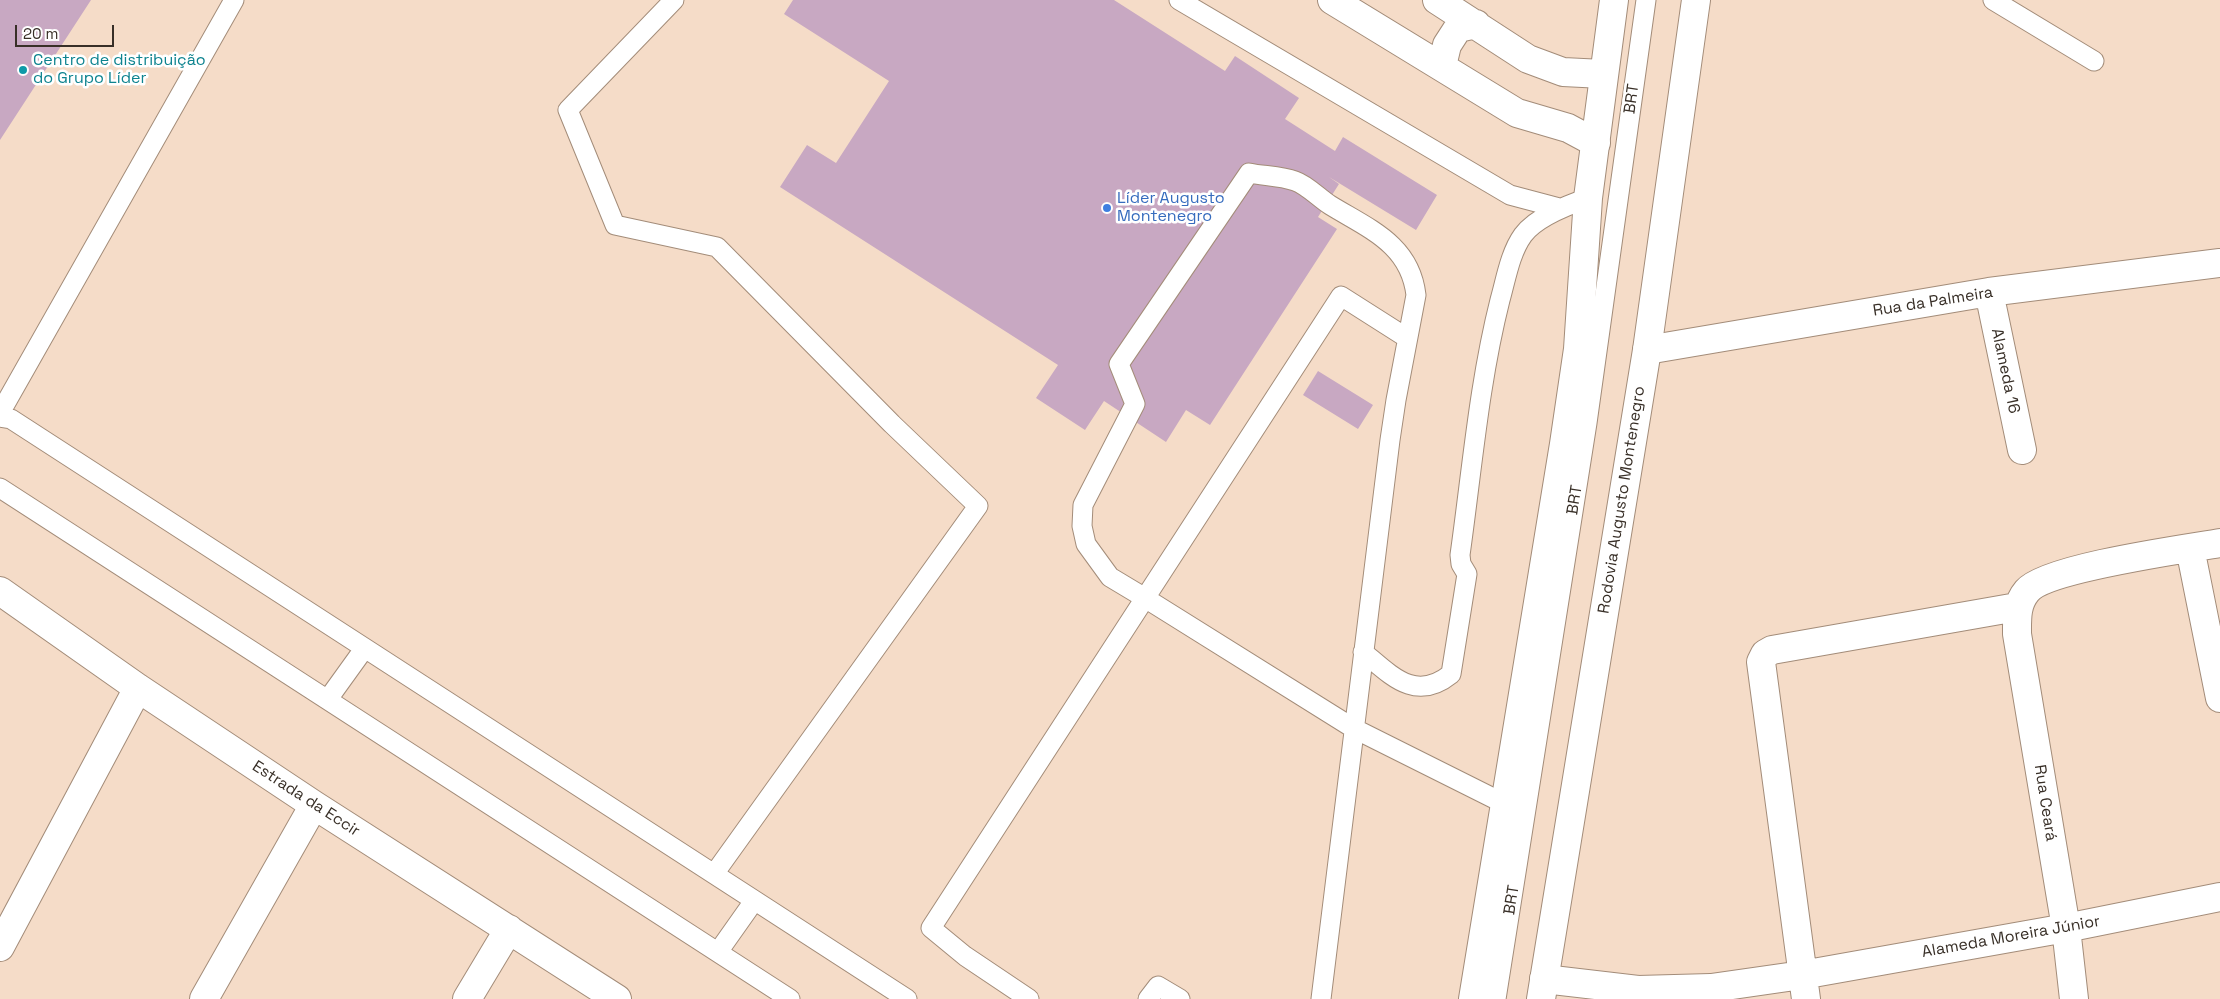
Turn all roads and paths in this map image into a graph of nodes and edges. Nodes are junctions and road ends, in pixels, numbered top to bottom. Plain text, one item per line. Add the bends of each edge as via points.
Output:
1 (234, 0) edge
2 (674, 0) edge
3 (1179, 0) edge
4 (1332, 0) edge
5 (1614, 0) edge
6 (1646, 0) edge
7 (1696, 0) edge
8 (1993, 0) edge
9 (1440, 2) edge
10 (1476, 24) junction
11 (2094, 61) dead end
12 (1442, 66) junction
13 (1603, 74) junction
14 (1596, 143) junction
15 (1588, 198) junction
16 (1560, 208) junction
17 (2220, 263) edge
18 (1988, 292) junction
19 (1407, 338) junction
20 (1647, 350) junction
21 (0, 415) edge
22 (2022, 450) dead end
23 (0, 488) edge
24 (2220, 544) edge
25 (2190, 548) junction
26 (0, 591) edge
27 (1145, 598) junction
28 (2017, 608) junction
29 (364, 649) junction
30 (1363, 652) junction
31 (138, 688) junction
32 (2220, 698) edge
33 (328, 699) junction
34 (1353, 728) junction
35 (1505, 804) junction
36 (314, 805) junction
37 (714, 874) junction
38 (2220, 897) edge
39 (754, 901) junction
40 (2066, 928) junction
41 (509, 929) junction
42 (0, 947) edge
43 (718, 952) junction
44 (1804, 987) edge
45 (1542, 989) edge
46 (204, 999) edge
47 (467, 999) edge
48 (617, 999) edge
49 (790, 999) edge
50 (907, 999) edge
51 (1030, 999) edge
52 (1148, 999) edge
53 (1180, 999) edge
54 (1321, 999) edge
55 (1473, 999) edge
56 (1496, 999) edge
57 (2074, 999) edge

1 - 21 lane
2 - 37 lane via 568,110 615,225 717,246 892,424 978,506
3 - 16 lane via 1510,196
4 - 12 street
5 - 13 street
6 - 56 lane, BRT via 1587,423
7 - 20 street, Rodovia Augusto Montenegro
8 - 11 lane
9 - 10 street
10 - 12 street via 1458,28 1447,46
10 - 13 street via 1528,59 1563,72
12 - 14 street via 1517,113 1568,128
13 - 14 street
14 - 15 street
15 - 16 lane
15 - 35 street via 1578,349
16 - 30 lane via 1523,234 1509,265 1491,337 1460,555 1467,574 1451,674 1422,687 1406,684 1392,677
17 - 18 street, Rua da Palmeira
18 - 20 street, Rua da Palmeira
18 - 22 street, Alameda 16
19 - 27 lane via 1341,296
19 - 27 lane via 1416,295 1415,281 1400,253 1386,239 1296,181 1249,174 1119,364 1135,404 1083,505 1082,526 1086,544 1110,577
19 - 30 lane
20 - 45 street, Rodovia Augusto Montenegro
21 - 29 lane via 11,418
23 - 33 lane
24 - 25 street
25 - 28 street via 2073,570 2044,580 2027,590
25 - 32 street
26 - 31 street, Estrada da Eccir
27 - 34 lane
27 - 51 lane via 931,928 965,956
28 - 40 street, Rua Ceará via 2017,634
28 - 44 street via 1772,650 1765,654 1761,662 1762,676
29 - 33 lane
29 - 37 lane
30 - 34 lane
31 - 36 street, Estrada da Eccir
31 - 42 street
33 - 43 lane
34 - 35 lane
34 - 54 lane
35 - 55 street
36 - 41 street, Estrada da Eccir
36 - 46 street
37 - 39 lane
38 - 40 street, Alameda Moreira Júnior
39 - 43 lane
39 - 50 lane
40 - 44 street, Alameda Moreira Júnior
40 - 57 street, Rua Ceará
41 - 47 street
41 - 48 street, Estrada da Eccir
43 - 49 lane
44 - 45 street, Alameda Moreira Júnior
52 - 53 lane via 1158,986

